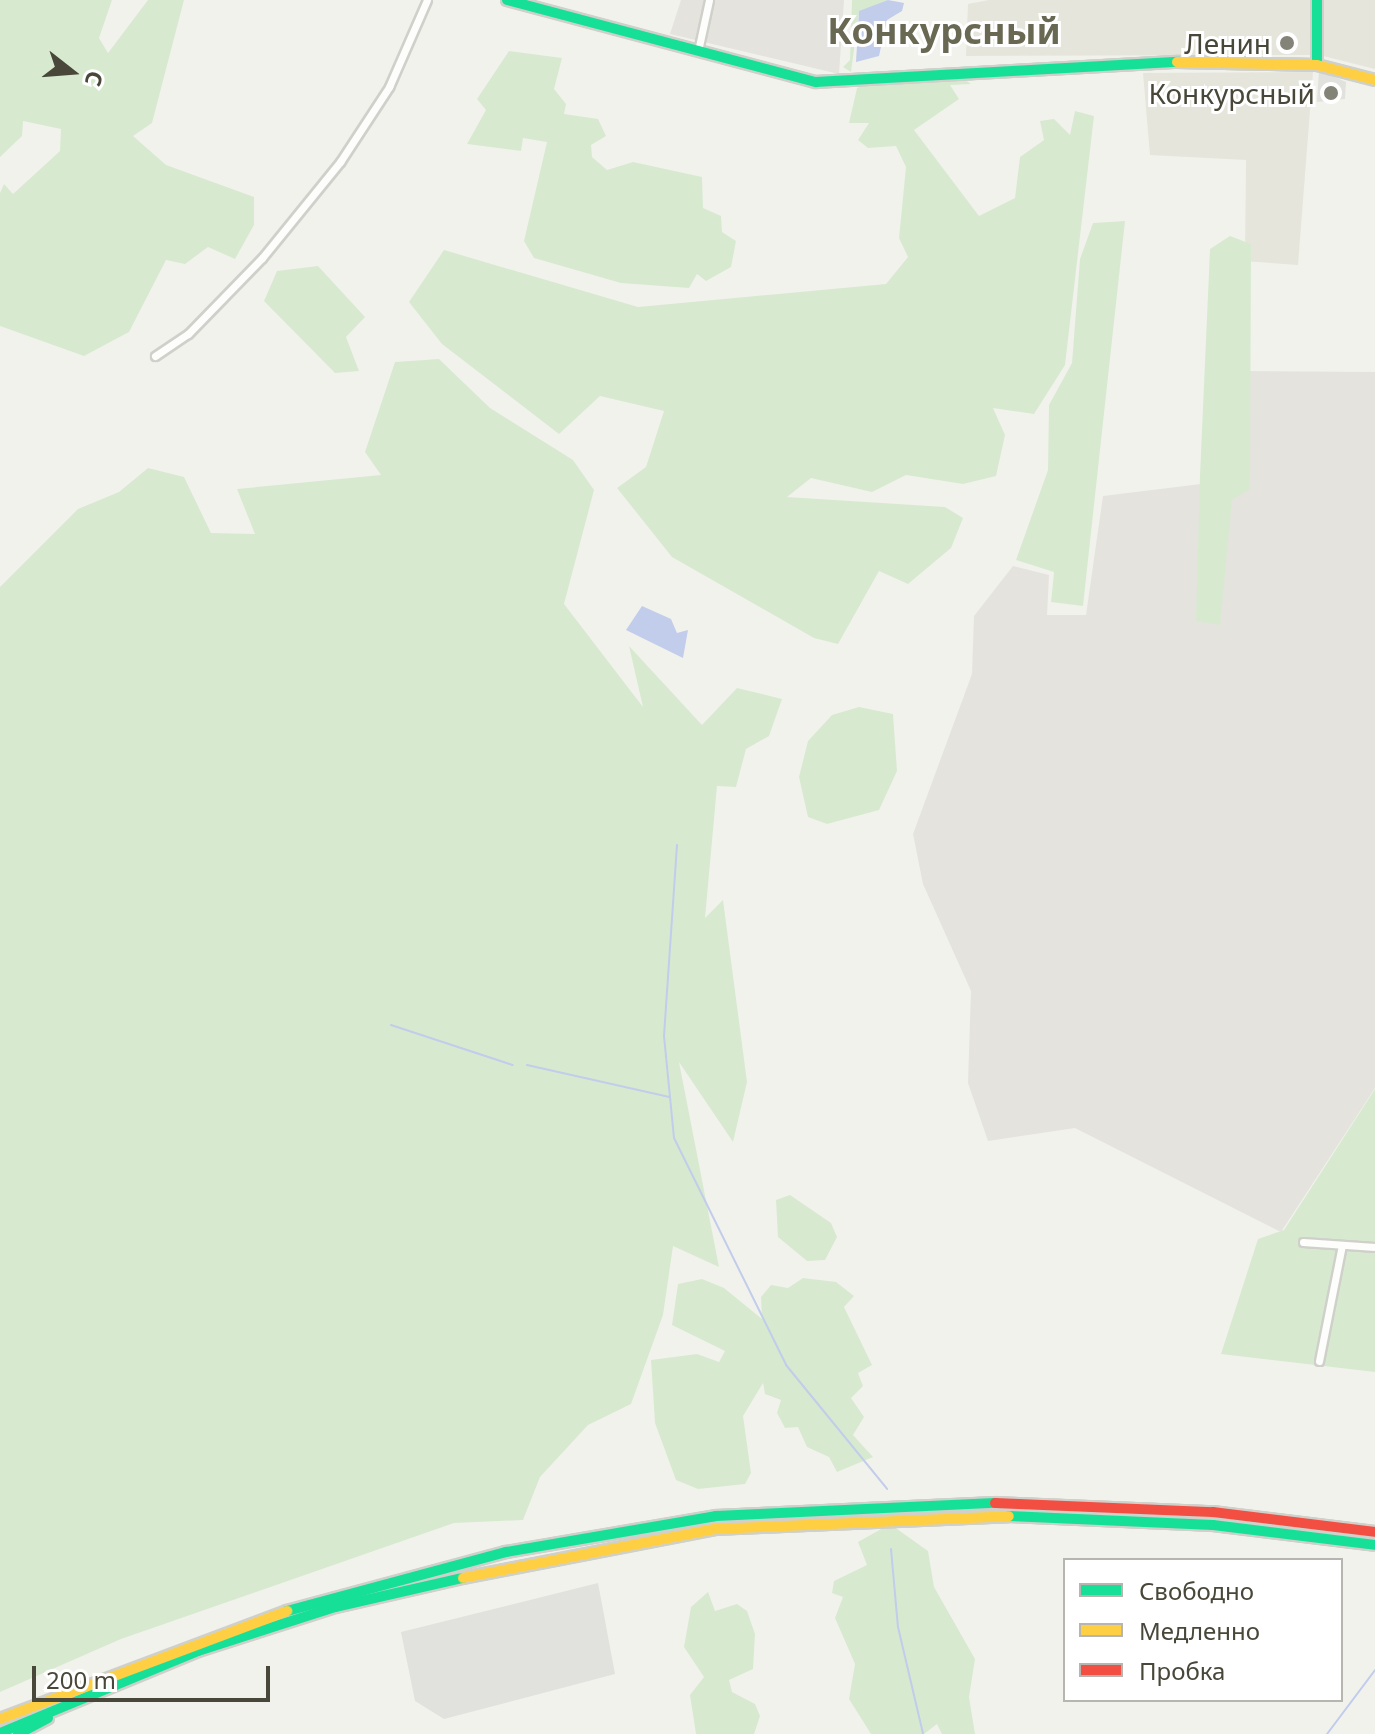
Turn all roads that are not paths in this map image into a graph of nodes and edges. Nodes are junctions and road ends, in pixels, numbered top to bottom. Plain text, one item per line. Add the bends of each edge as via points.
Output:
1 (427, 0) edge
2 (507, 0) edge
3 (709, 0) edge
4 (1317, 0) edge
5 (698, 51) junction
6 (1317, 65) junction
7 (1375, 80) edge
8 (155, 356) dead end
9 (1303, 1242) dead end
10 (1342, 1245) junction
11 (1375, 1247) edge
12 (1319, 1361) dead end
13 (1375, 1532) edge
14 (1375, 1545) edge
15 (82, 1695) junction
16 (0, 1719) edge
17 (0, 1733) edge
18 (18, 1734) edge

1 - 8 street via 389,87 340,162 262,258 188,334
2 - 5 main road
3 - 5 street
4 - 6 main road
5 - 6 main road via 833,83 919,71 1248,60
6 - 7 main road
9 - 10 street
10 - 11 street
10 - 12 street
13 - 16 main road via 1213,1512 1023,1502 716,1516 506,1552 309,1603
14 - 15 main road via 1200,1524 1024,1515 715,1529 609,1544 335,1607
15 - 17 main road
15 - 18 main road

